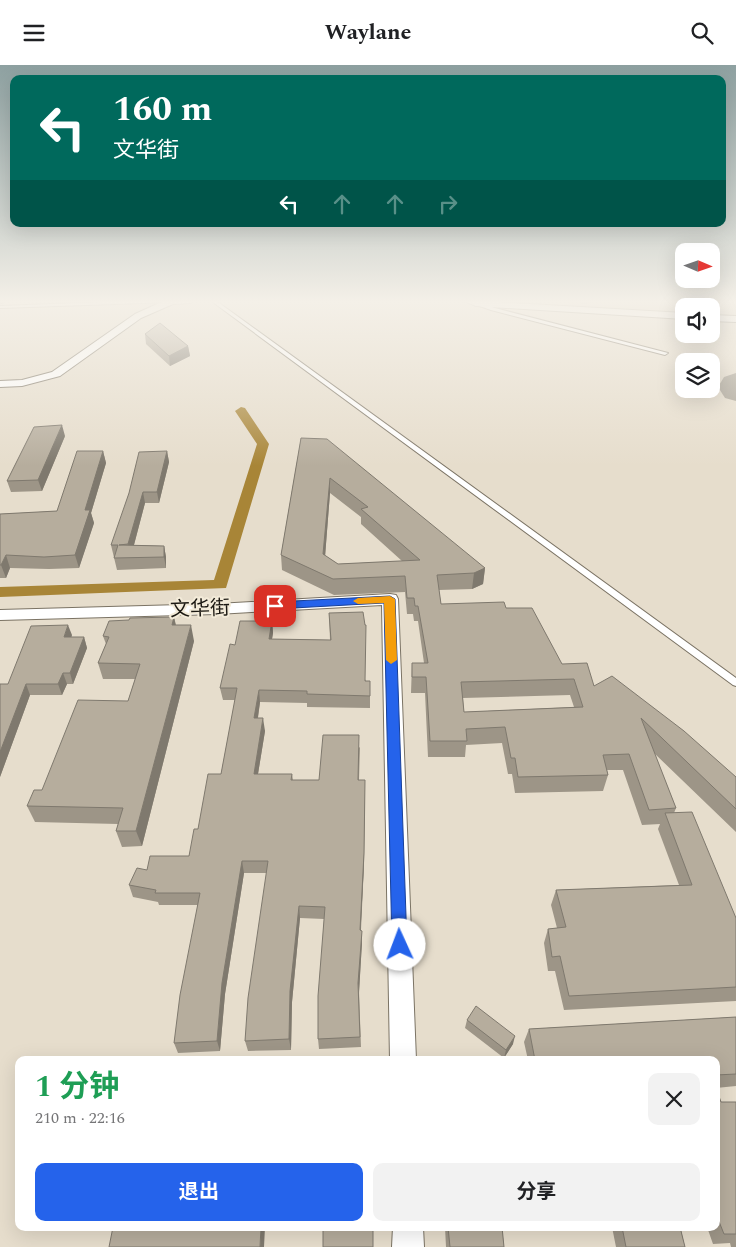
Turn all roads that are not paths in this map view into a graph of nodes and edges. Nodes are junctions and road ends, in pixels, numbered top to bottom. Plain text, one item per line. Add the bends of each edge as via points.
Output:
1 (83, 355) edge
2 (287, 355) edge
3 (0, 384) edge
4 (0, 615) edge
5 (736, 683) edge
6 (403, 1056) edge
7 (408, 1231) edge
8 (408, 1247) edge

1 - 3 street via 56,374 22,383
2 - 5 lane
4 - 6 street, 文华街 via 217,609 390,599
7 - 8 street

